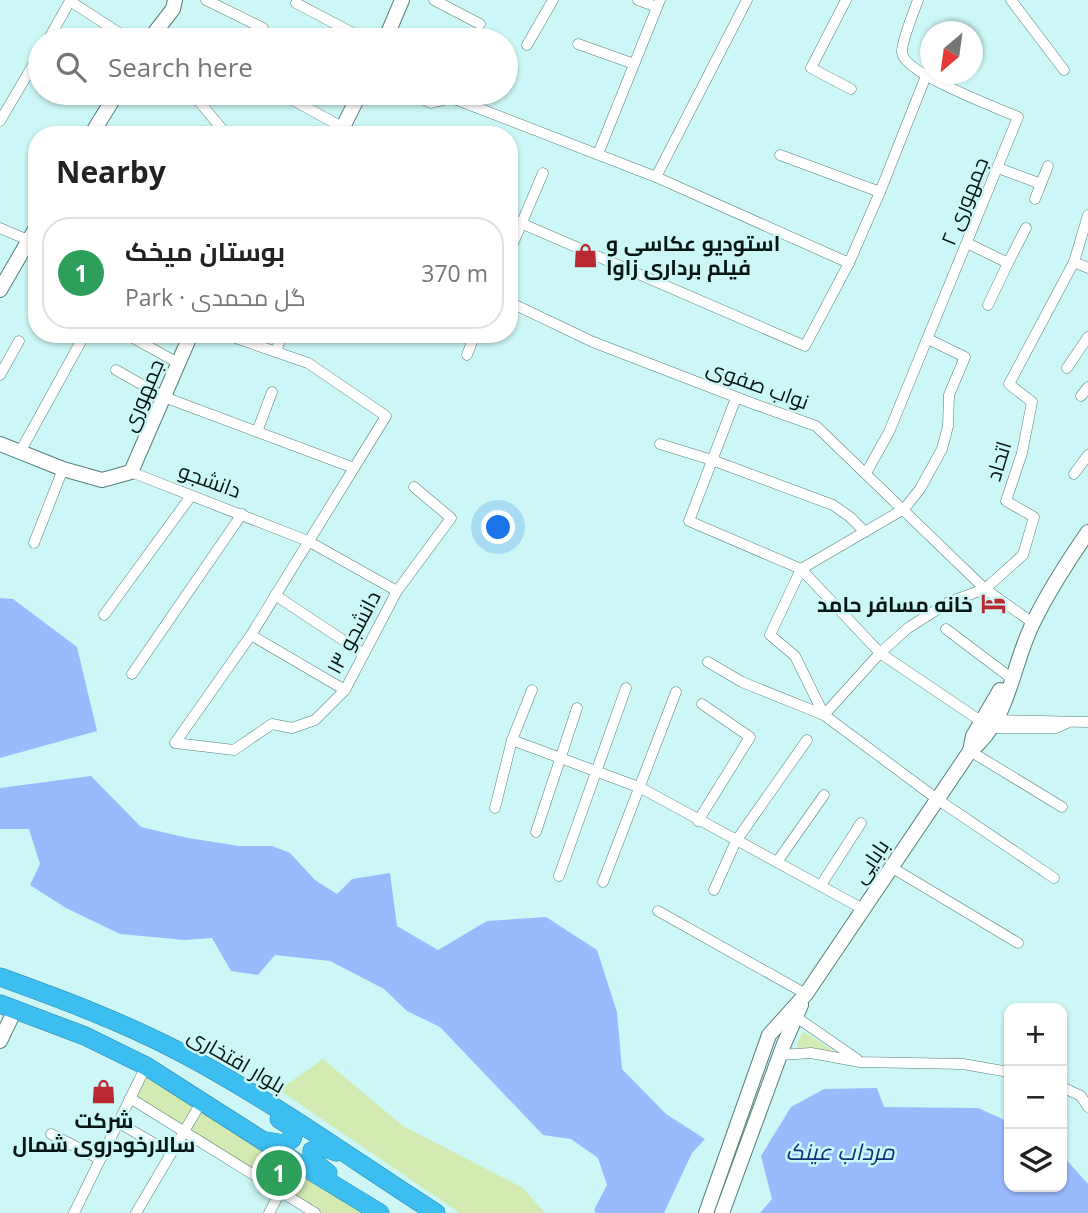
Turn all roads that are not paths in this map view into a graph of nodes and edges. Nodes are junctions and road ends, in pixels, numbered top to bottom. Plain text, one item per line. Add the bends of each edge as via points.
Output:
1 (175, 0) edge
2 (206, 0) edge
3 (402, 0) edge
4 (434, 0) edge
5 (553, 0) edge
6 (638, 0) edge
7 (747, 0) edge
8 (846, 0) edge
9 (918, 0) edge
10 (1011, 0) edge
11 (296, 3) dead end
12 (659, 4) edge
13 (480, 24) dead end
14 (55, 28) edge
15 (112, 28) edge
16 (158, 28) edge
17 (262, 28) dead end
18 (343, 28) edge
19 (390, 28) edge
20 (578, 44) dead end
21 (527, 45) dead end
22 (634, 64) junction
23 (920, 70) edge
24 (1064, 70) dead end
25 (28, 73) edge
26 (929, 84) edge
27 (950, 84) edge
28 (851, 89) dead end
29 (110, 105) edge
30 (202, 105) edge
31 (299, 105) edge
32 (354, 105) edge
33 (470, 105) edge
34 (0, 121) edge
35 (97, 126) edge
36 (220, 126) edge
37 (332, 126) edge
38 (343, 126) edge
39 (598, 154) junction
40 (780, 155) dead end
41 (1048, 166) dead end
42 (998, 168) junction
43 (543, 173) dead end
44 (656, 177) junction
45 (1041, 184) junction
46 (880, 192) junction
47 (1035, 199) dead end
48 (1088, 215) edge
49 (518, 221) edge
50 (522, 223) junction
51 (0, 228) edge
52 (1026, 228) dead end
53 (518, 232) edge
54 (28, 240) joint
55 (967, 243) junction
56 (1074, 262) junction
57 (849, 263) junction
58 (1008, 263) junction
59 (1088, 268) edge
60 (0, 290) edge
61 (988, 305) dead end
62 (518, 306) edge
63 (1088, 337) edge
64 (928, 339) junction
65 (19, 341) dead end
66 (80, 343) edge
67 (142, 343) edge
68 (187, 343) edge
69 (250, 343) edge
70 (279, 343) edge
71 (472, 343) edge
72 (276, 352) junction
73 (467, 355) dead end
74 (178, 363) junction
75 (1067, 368) dead end
76 (116, 370) dead end
77 (0, 375) edge
78 (272, 392) dead end
79 (164, 397) junction
80 (736, 398) junction
81 (257, 432) junction
82 (0, 444) edge
83 (660, 444) dead end
84 (20, 452) junction
85 (1088, 455) edge
86 (712, 460) junction
87 (354, 468) junction
88 (63, 469) junction
89 (131, 472) junction
90 (866, 473) junction
91 (1074, 474) dead end
92 (414, 487) dead end
93 (191, 496) junction
94 (904, 509) junction
95 (243, 514) junction
96 (864, 532) junction
97 (1088, 532) edge
98 (308, 541) junction
99 (34, 543) dead end
100 (801, 569) junction
101 (985, 589) junction
102 (397, 591) junction
103 (275, 595) junction
104 (104, 615) dead end
105 (1032, 623) junction
106 (946, 629) dead end
107 (251, 635) junction
108 (880, 653) junction
109 (364, 654) junction
110 (708, 662) dead end
111 (132, 674) dead end
112 (1011, 678) junction
113 (626, 688) dead end
114 (345, 690) junction
115 (533, 690) dead end
116 (676, 692) dead end
117 (702, 704) dead end
118 (577, 708) dead end
119 (824, 715) junction
120 (1088, 722) edge
121 (990, 723) junction
122 (512, 740) junction
123 (807, 740) dead end
124 (970, 751) junction
125 (559, 758) junction
126 (597, 771) junction
127 (641, 788) junction
128 (824, 795) dead end
129 (937, 799) junction
130 (1062, 807) dead end
131 (495, 808) dead end
132 (698, 821) junction
133 (861, 823) dead end
134 (536, 832) dead end
135 (736, 841) junction
136 (777, 862) junction
137 (891, 867) junction
138 (559, 876) dead end
139 (1054, 878) dead end
140 (603, 882) dead end
141 (821, 885) junction
142 (714, 890) dead end
143 (863, 909) junction
144 (658, 911) dead end
145 (1018, 943) dead end
146 (0, 977) edge
147 (806, 994) junction
148 (8, 1007) edge
149 (796, 1017) junction
150 (0, 1041) edge
151 (780, 1055) junction
152 (860, 1062) junction
153 (146, 1066) junction
154 (1004, 1071) edge
155 (233, 1082) junction
156 (1067, 1089) edge
157 (130, 1098) junction
158 (202, 1101) junction
159 (1088, 1107) edge
160 (119, 1123) junction
161 (184, 1132) junction
162 (51, 1134) dead end
163 (266, 1142) junction
164 (171, 1153) junction
165 (100, 1159) junction
166 (352, 1160) junction
167 (296, 1162) junction
168 (281, 1191) junction
169 (355, 1198) junction
170 (74, 1213) edge
171 (136, 1213) edge
172 (269, 1213) edge
173 (316, 1213) edge
174 (380, 1213) edge
175 (436, 1213) edge
176 (706, 1213) edge
177 (722, 1213) edge

1 - 16 main road
2 - 17 street
3 - 19 main road
4 - 13 street
5 - 21 street
6 - 12 street
7 - 44 street
8 - 28 street via 811,68
9 - 23 street, جمهوری ۲ via 901,52 905,62
10 - 24 street
11 - 18 street
12 - 22 street
14 - 15 street via 71,1
20 - 22 street
22 - 39 street
25 - 34 street
26 - 46 street
27 - 42 street, جمهوری ۲ via 1018,117
29 - 35 main road
30 - 36 street
31 - 37 street
32 - 38 main road
33 - 39 street
39 - 44 street
40 - 46 street
41 - 45 street
42 - 45 street
42 - 55 street, جمهوری ۲
43 - 50 street
44 - 57 street
45 - 47 street
46 - 57 street
48 - 56 street, اتحاد
49 - 50 street
50 - 53 street
50 - 57 street via 805,346
51 - 54 street
52 - 58 street
54 - 60 main road
55 - 58 street
55 - 64 street, جمهوری ۲
56 - 59 street
56 - 101 street, اتحاد via 1009,384 1032,402 1006,502 1034,517 1023,555
58 - 61 street
62 - 80 street, نواب صفوی via 593,342
63 - 75 street
64 - 90 street, جمهوری ۲ via 889,432
64 - 94 street via 965,357 949,395 942,449
65 - 77 street
66 - 84 street
67 - 74 street
68 - 74 main road, جمهوری
69 - 72 street
70 - 72 street
71 - 73 street
72 - 87 street, دانشجو ۱۳ via 308,363 386,416
74 - 79 main road, جمهوری
76 - 79 street
78 - 81 street
79 - 81 street
79 - 89 main road, جمهوری
80 - 86 street
80 - 90 street, نواب صفوی via 816,426
81 - 87 street
82 - 84 main road
83 - 86 street
84 - 88 main road
85 - 91 street
86 - 96 street via 833,505
86 - 100 street via 690,521
87 - 98 street, دانشجو ۱۳
88 - 89 main road via 102,480
88 - 99 street
89 - 93 street, دانشجو
90 - 94 street, نواب صفوی
92 - 102 street, دانشجو ۱۳ via 451,519
93 - 95 street, دانشجو
93 - 104 street
94 - 96 street
94 - 101 street, نواب صفوی
95 - 98 street, دانشجو
95 - 111 street
96 - 100 street
97 - 105 main road, بابایی
98 - 102 street, دانشجو
98 - 103 street, دانشجو ۱۳
100 - 108 street
100 - 119 street via 770,635 794,656
101 - 105 street, نواب صفوی
101 - 108 street, اتحاد via 949,602
102 - 109 street, دانشجو ۱۳
103 - 107 street, دانشجو ۱۳
103 - 109 street
105 - 112 main road, بابایی
106 - 112 street
107 - 114 street
107 - 114 street, دانشجو ۱۳ via 176,743 234,750 272,724 292,729 315,720
108 - 119 street, اتحاد
108 - 121 street
109 - 114 street, دانشجو ۱۳
110 - 119 street via 742,682
112 - 121 main road, بابایی via 1009,691
113 - 126 street
115 - 122 street
116 - 127 street
117 - 132 street via 750,737
118 - 125 street
119 - 129 street
120 - 121 street via 1056,728
121 - 124 main road, بابایی via 981,743
122 - 125 street
122 - 131 street
123 - 135 street
124 - 129 main road, بابایی
124 - 130 street
125 - 126 street
125 - 134 street
126 - 127 street
126 - 138 street
127 - 132 street
127 - 140 street
128 - 136 street
129 - 137 main road, بابایی
129 - 139 street
132 - 135 street
133 - 141 street
135 - 136 street
135 - 142 street
136 - 141 street
137 - 143 main road, بابایی
137 - 145 street
141 - 143 street
143 - 147 main road, بابایی
144 - 147 street
146 - 155 highway, بلوار افتخاری via 95,1011
147 - 149 main road, بابایی
147 - 176 main road, بابایی via 769,1035
148 - 150 main road
148 - 153 highway via 85,1036
149 - 151 main road, بابایی
149 - 152 street
151 - 152 street via 811,1054
151 - 177 main road, بابایی
152 - 154 street via 963,1064
153 - 157 street
153 - 158 highway
155 - 163 highway via 248,1100 294,1133 284,1144
155 - 166 highway, بلوار افتخاری
156 - 159 street via 1081,1096
157 - 160 street
157 - 161 street
158 - 161 street
158 - 163 highway
160 - 164 street
160 - 165 street
161 - 164 street
161 - 168 street
162 - 165 street
163 - 167 highway
164 - 171 street
165 - 170 street
166 - 169 highway via 323,1147 311,1156
166 - 175 highway, بلوار افتخاری
167 - 168 street
167 - 169 highway
168 - 172 street
168 - 173 street
169 - 174 highway

